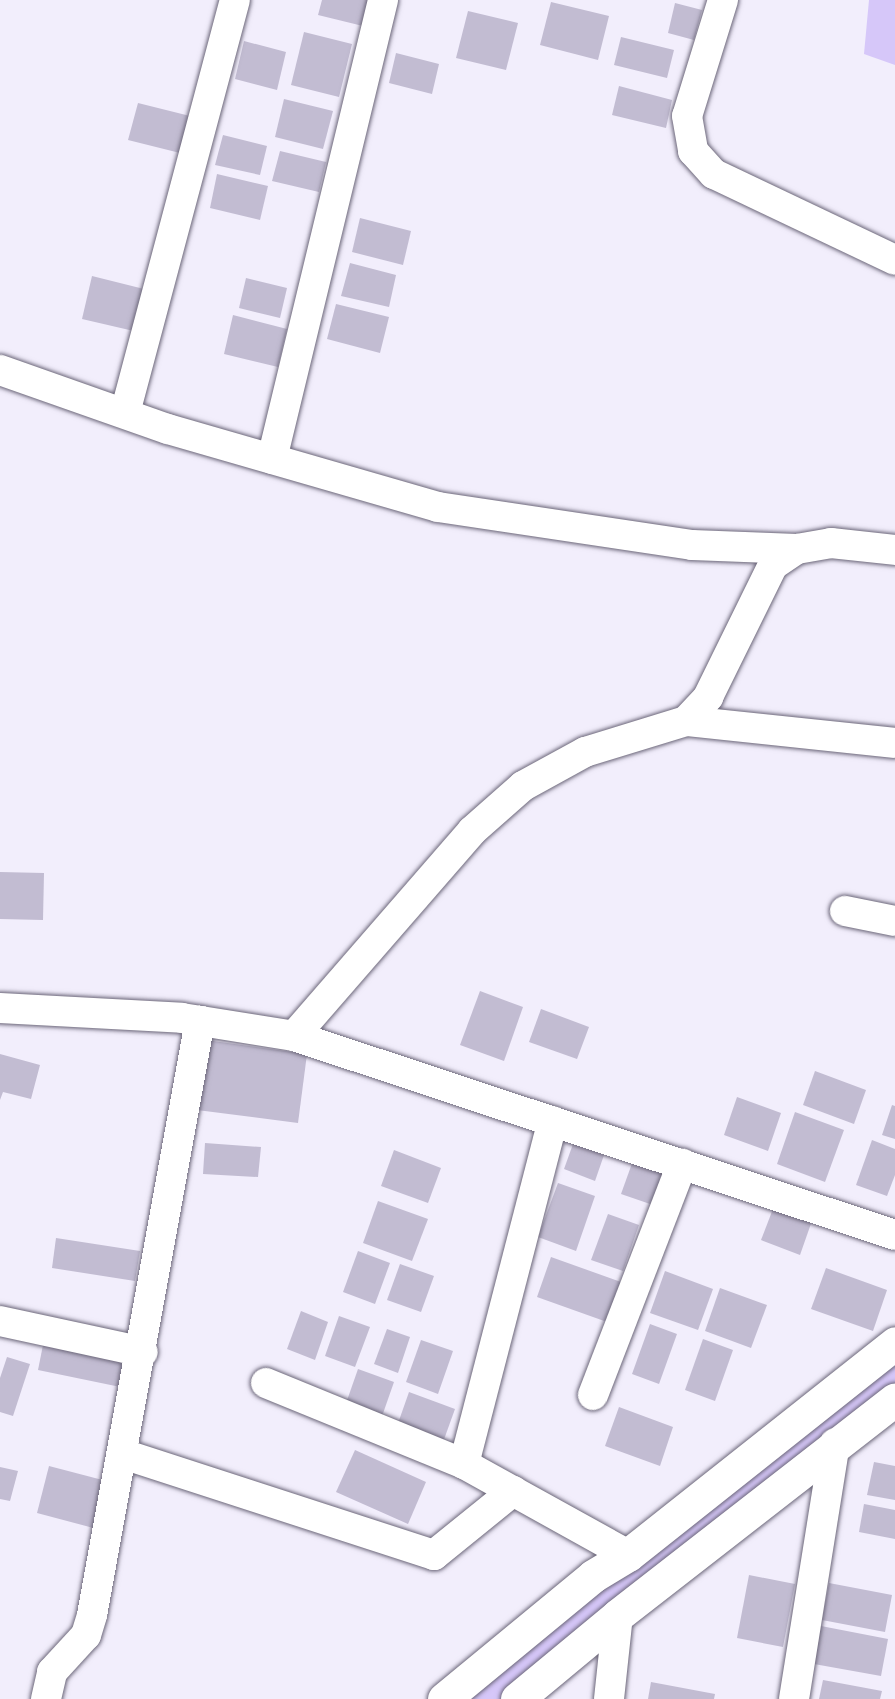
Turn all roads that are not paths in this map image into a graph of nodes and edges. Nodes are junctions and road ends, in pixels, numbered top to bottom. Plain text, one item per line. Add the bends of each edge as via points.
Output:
1 (235, 0) edge
2 (383, 0) edge
3 (723, 0) edge
4 (895, 260) edge
5 (0, 370) edge
6 (125, 413) junction
7 (272, 459) junction
8 (797, 549) junction
9 (895, 550) edge
10 (686, 721) junction
11 (895, 743) edge
12 (844, 911) dead end
13 (895, 921) edge
14 (0, 1008) edge
15 (200, 1021) junction
16 (294, 1036) junction
17 (553, 1121) junction
18 (682, 1164) junction
19 (895, 1235) edge
20 (0, 1321) edge
21 (895, 1343) edge
22 (142, 1352) junction
23 (266, 1383) dead end
24 (593, 1395) dead end
25 (895, 1399) edge
26 (835, 1443) junction
27 (123, 1454) junction
28 (464, 1464) junction
29 (513, 1491) junction
30 (628, 1555) junction
31 (618, 1615) junction
32 (46, 1699) edge
33 (444, 1699) edge
34 (517, 1699) edge
35 (609, 1699) edge
36 (794, 1699) edge

1 - 6 street
2 - 7 street
3 - 4 street via 687,116 693,151 714,174
5 - 6 street
6 - 7 street
7 - 8 street via 438,507 540,526 692,544
8 - 9 street via 831,543
8 - 10 street via 773,565 708,697
10 - 11 street
10 - 16 street via 585,752 523,786 472,831
12 - 13 street
14 - 15 street
15 - 16 street
15 - 22 street
16 - 17 street
17 - 18 street
17 - 28 street
18 - 19 street
18 - 24 street
20 - 22 street
21 - 30 main road
22 - 27 street
23 - 28 street
25 - 26 main road
26 - 31 main road
26 - 36 street
27 - 29 street via 434,1555
27 - 32 street via 86,1635 52,1672
28 - 29 street
29 - 30 street
30 - 33 main road via 593,1576
31 - 34 main road
31 - 35 street

